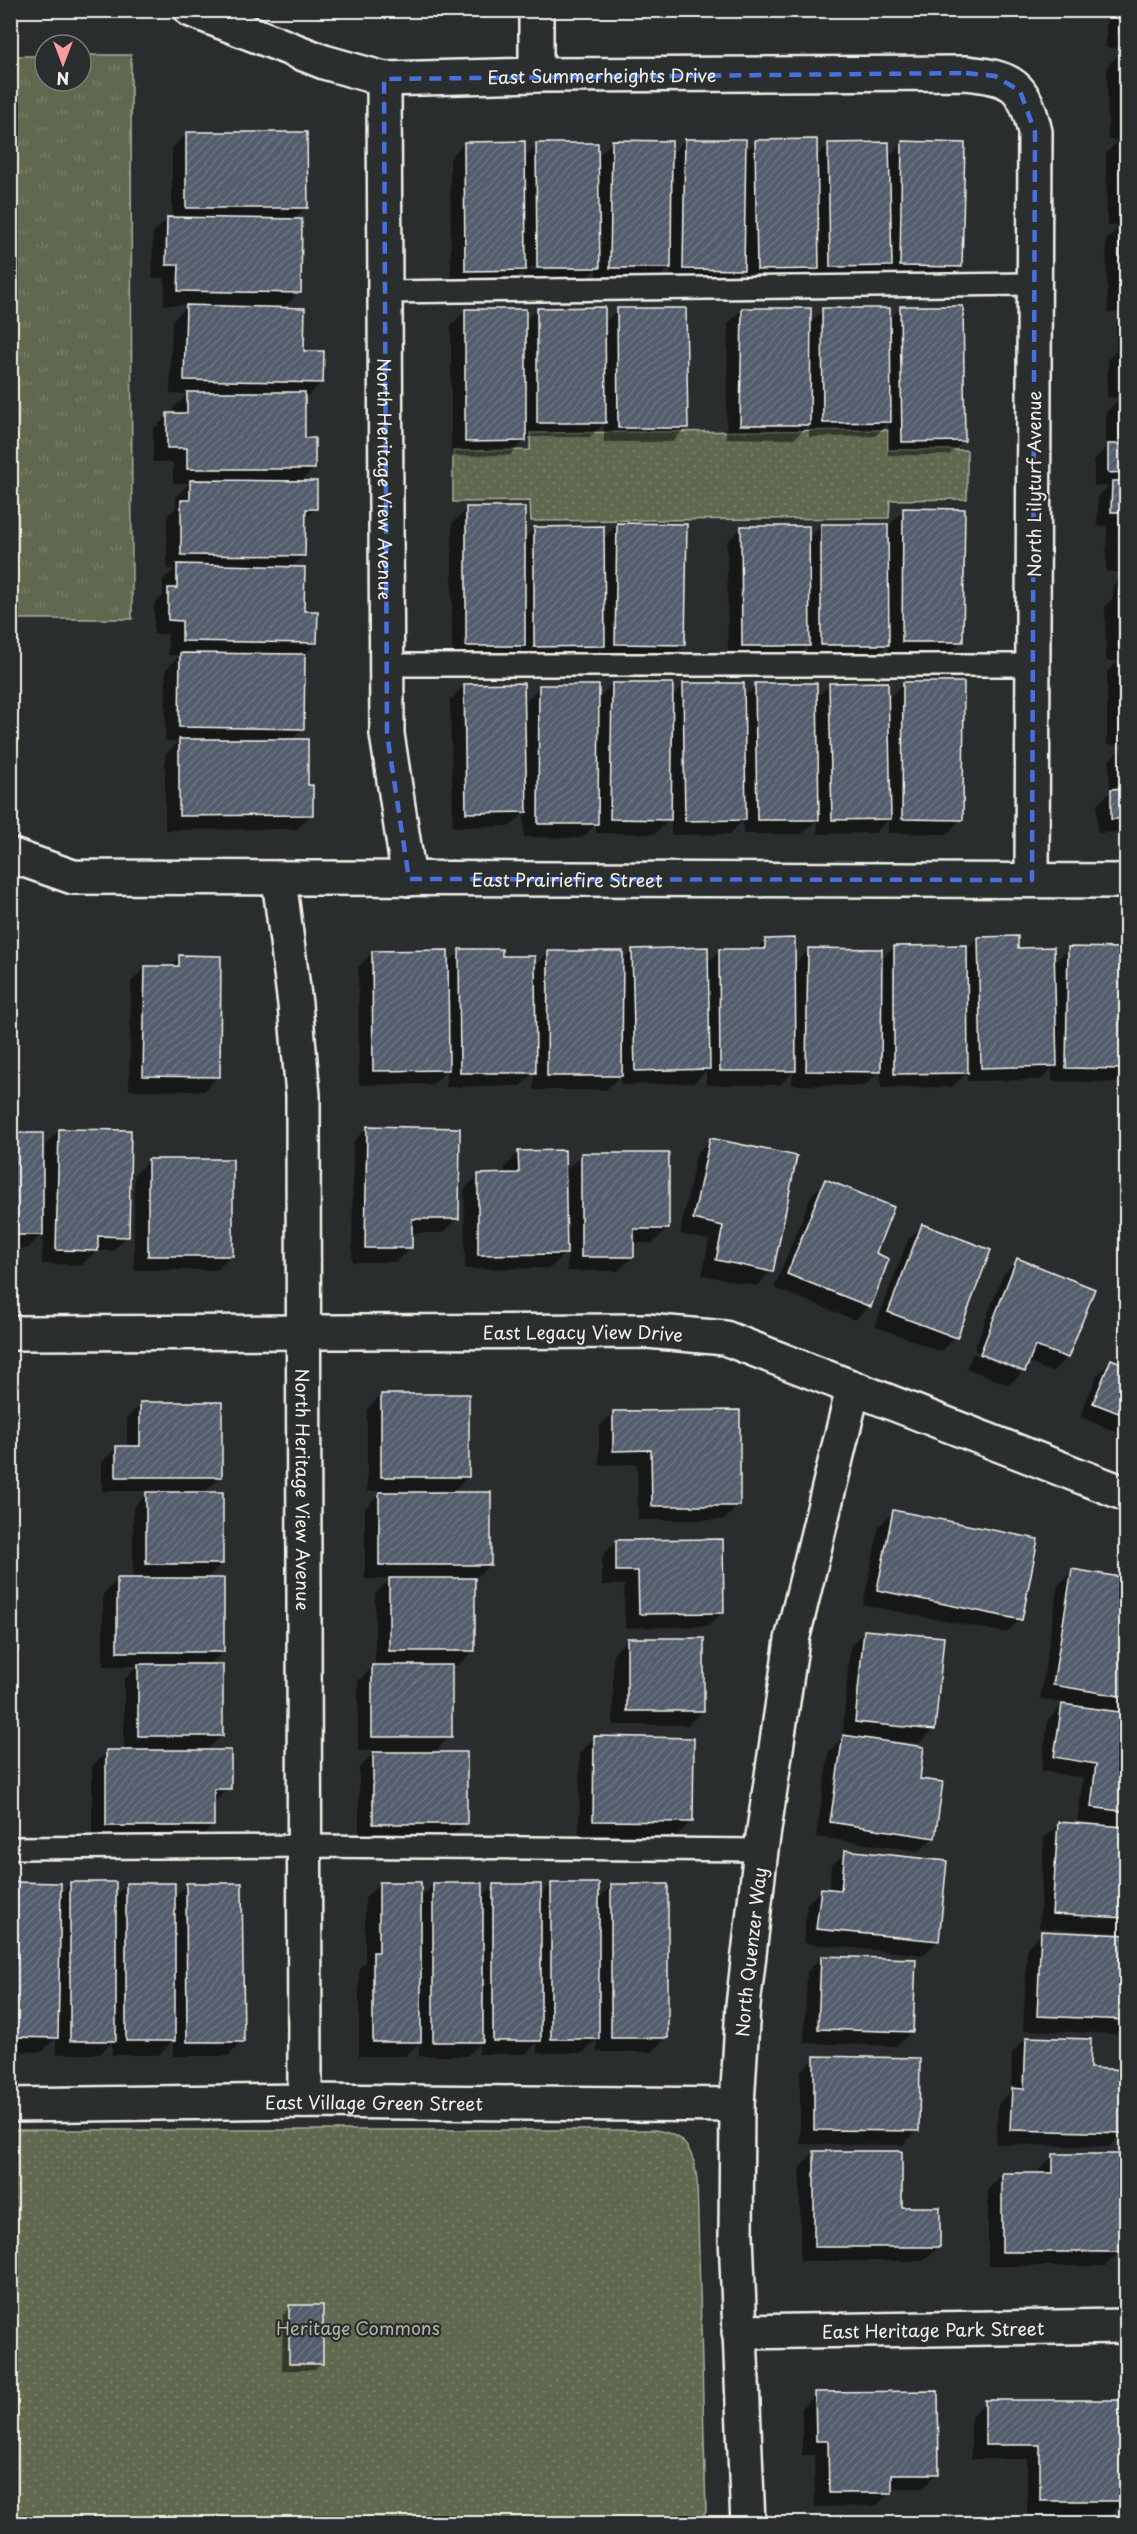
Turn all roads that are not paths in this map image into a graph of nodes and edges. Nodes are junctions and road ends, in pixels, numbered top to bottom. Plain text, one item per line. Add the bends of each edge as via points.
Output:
1 (191, 10) edge
2 (536, 10) edge
3 (536, 75) junction
4 (384, 79) junction
5 (1020, 91) joint
6 (1033, 284) junction
7 (385, 292) junction
8 (387, 665) junction
9 (1033, 665) junction
10 (10, 855) edge
11 (279, 879) junction
12 (409, 879) junction
13 (1032, 880) junction
14 (1126, 881) edge
15 (10, 1333) edge
16 (303, 1333) junction
17 (853, 1389) junction
18 (1126, 1494) edge
19 (304, 1846) junction
20 (10, 1848) edge
21 (761, 1850) junction
22 (305, 2101) junction
23 (10, 2105) edge
24 (737, 2105) junction
25 (1126, 2326) edge
26 (739, 2332) junction
27 (748, 2523) edge

1 - 4 street, East Summerheights Drive via 324,62
2 - 3 street
3 - 4 street, East Summerheights Drive
3 - 5 street, East Summerheights Drive via 966,73 994,76
4 - 7 street, North Heritage View Avenue
5 - 6 street, North Lilyturf Avenue via 1035,132
6 - 7 lane
6 - 9 street, North Lilyturf Avenue
7 - 8 street, North Heritage View Avenue
8 - 9 lane
8 - 12 street, North Heritage View Avenue via 387,734
9 - 13 street, North Lilyturf Avenue
10 - 11 street, East Prairiefire Street via 73,877
11 - 12 street, East Prairiefire Street
11 - 16 street, North Heritage View Avenue via 303,1095
12 - 13 street, East Prairiefire Street
13 - 14 street, East Prairiefire Street
15 - 16 street, East Legacy View Drive
16 - 17 street, East Legacy View Drive via 647,1331 725,1338
16 - 19 street, North Heritage View Avenue
17 - 18 street, East Legacy View Drive
17 - 21 street, North Quenzer Way via 792,1640
19 - 20 lane
19 - 21 lane
19 - 22 street, North Heritage View Avenue
21 - 24 street, North Quenzer Way via 743,2006
22 - 23 street, East Village Green Street
22 - 24 street, East Village Green Street
24 - 26 street, North Quenzer Way
25 - 26 street, East Heritage Park Street
26 - 27 street, North Quenzer Way

